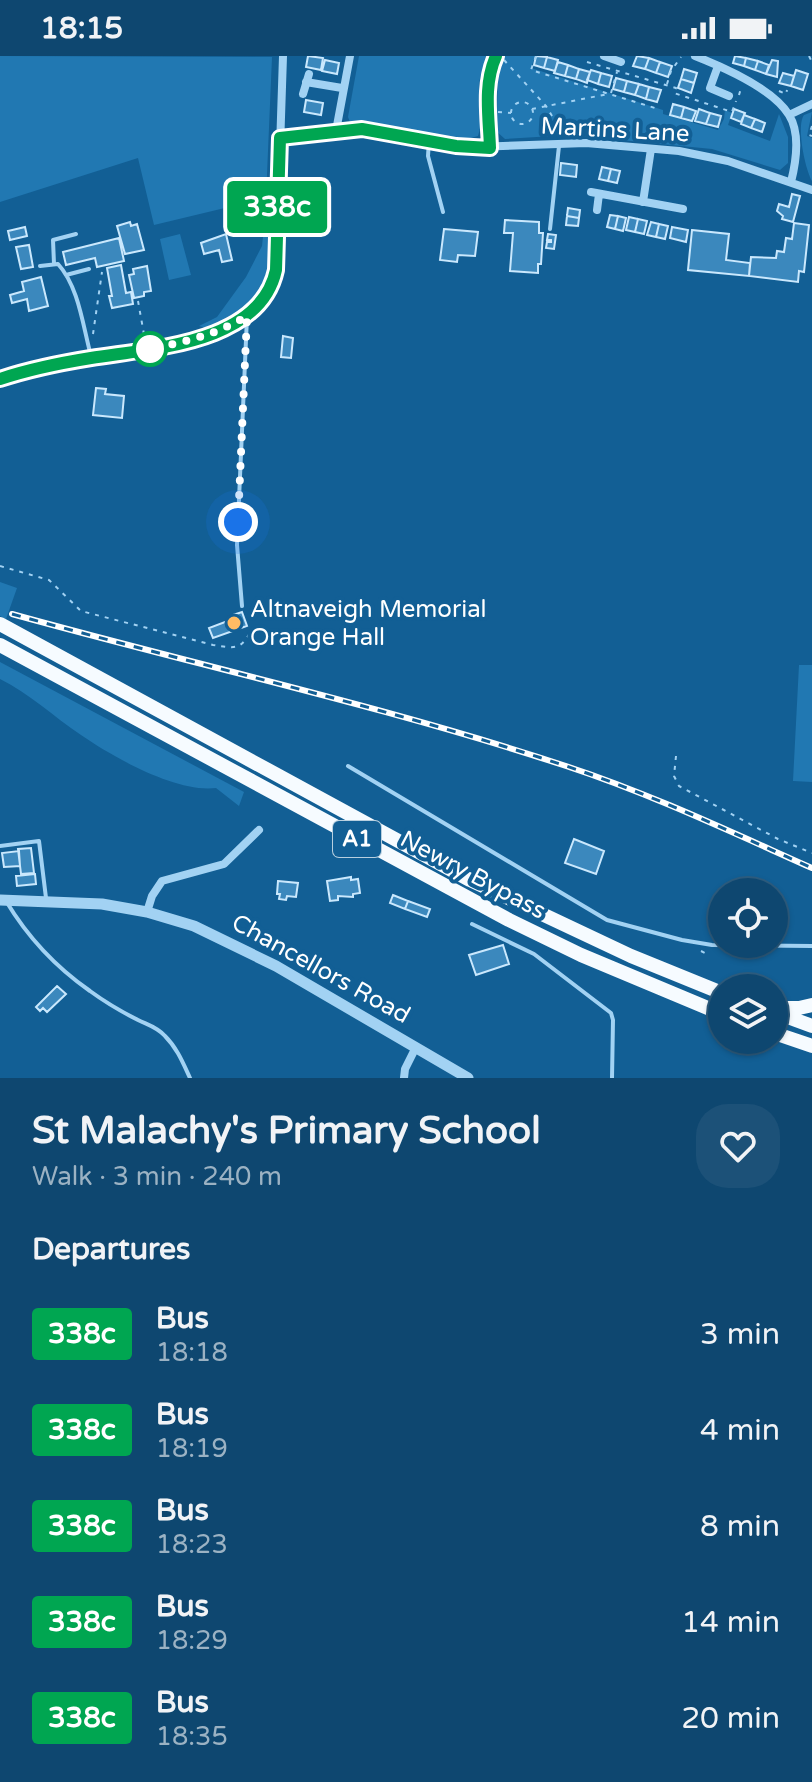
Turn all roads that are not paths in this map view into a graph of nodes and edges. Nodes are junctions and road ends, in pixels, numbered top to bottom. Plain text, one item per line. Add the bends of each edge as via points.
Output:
1 (283, 56) edge
2 (350, 56) edge
3 (604, 56) edge
4 (695, 56) edge
5 (499, 57) edge
6 (621, 62) dead end
7 (718, 66) junction
8 (342, 88) junction
9 (303, 94) dead end
10 (729, 96) dead end
11 (812, 104) edge
12 (789, 115) junction
13 (336, 131) junction
14 (280, 138) junction
15 (429, 140) junction
16 (564, 143) junction
17 (490, 148) junction
18 (651, 149) junction
19 (791, 182) junction
20 (812, 190) edge
21 (643, 202) junction
22 (683, 209) dead end
23 (597, 210) dead end
24 (443, 212) dead end
25 (550, 229) dead end
26 (76, 234) dead end
27 (54, 264) junction
28 (40, 266) dead end
29 (89, 269) dead end
30 (66, 275) junction
31 (247, 316) junction
32 (92, 358) junction
33 (0, 379) edge
34 (242, 606) dead end
35 (0, 624) edge
36 (0, 645) edge
37 (348, 766) dead end
38 (259, 830) dead end
39 (0, 846) edge
40 (2, 900) edge
41 (47, 901) junction
42 (147, 912) junction
43 (472, 924) dead end
44 (812, 946) edge
45 (708, 987) edge
46 (812, 1005) edge
47 (708, 1008) edge
48 (788, 1009) edge
49 (788, 1016) edge
50 (812, 1026) edge
51 (788, 1038) edge
52 (812, 1046) edge
53 (416, 1047) junction
54 (190, 1078) edge
55 (404, 1078) edge
56 (468, 1078) edge
57 (612, 1078) edge

1 - 14 street
2 - 8 street
3 - 6 street
4 - 7 street
5 - 17 street via 487,94
7 - 10 street via 710,88
7 - 12 street via 773,98
8 - 9 street via 307,78
8 - 13 street
11 - 12 street
12 - 19 street via 796,157
13 - 14 street, Martins Lane
13 - 15 street, Martins Lane via 362,129
14 - 31 street via 276,270 266,297
15 - 17 street, Martins Lane
15 - 24 lane via 428,156
16 - 17 street, Martins Lane
16 - 18 street, Martins Lane
16 - 25 lane
18 - 19 street, Martins Lane via 728,161
18 - 21 street
19 - 20 street, Martins Lane
21 - 22 street
21 - 23 street via 595,193
26 - 27 lane via 53,240
27 - 28 lane
27 - 30 lane
29 - 30 lane
30 - 32 lane
31 - 32 street via 190,341
31 - 34 lane via 237,545
32 - 33 street
35 - 45 highway, Newry Bypass / A1 via 470,880
36 - 47 highway, Newry Bypass / A1 via 509,920
37 - 44 lane via 607,920 712,945
38 - 42 street via 224,864 162,881
39 - 41 lane via 39,841
40 - 41 street, Chancellors Road
40 - 54 lane via 64,971 167,1037
41 - 42 street, Chancellors Road
42 - 53 street, Chancellors Road via 245,949
43 - 57 lane via 534,954 611,1013
46 - 48 highway
49 - 50 highway
51 - 52 highway
53 - 55 street
53 - 56 street, Chancellors Road

